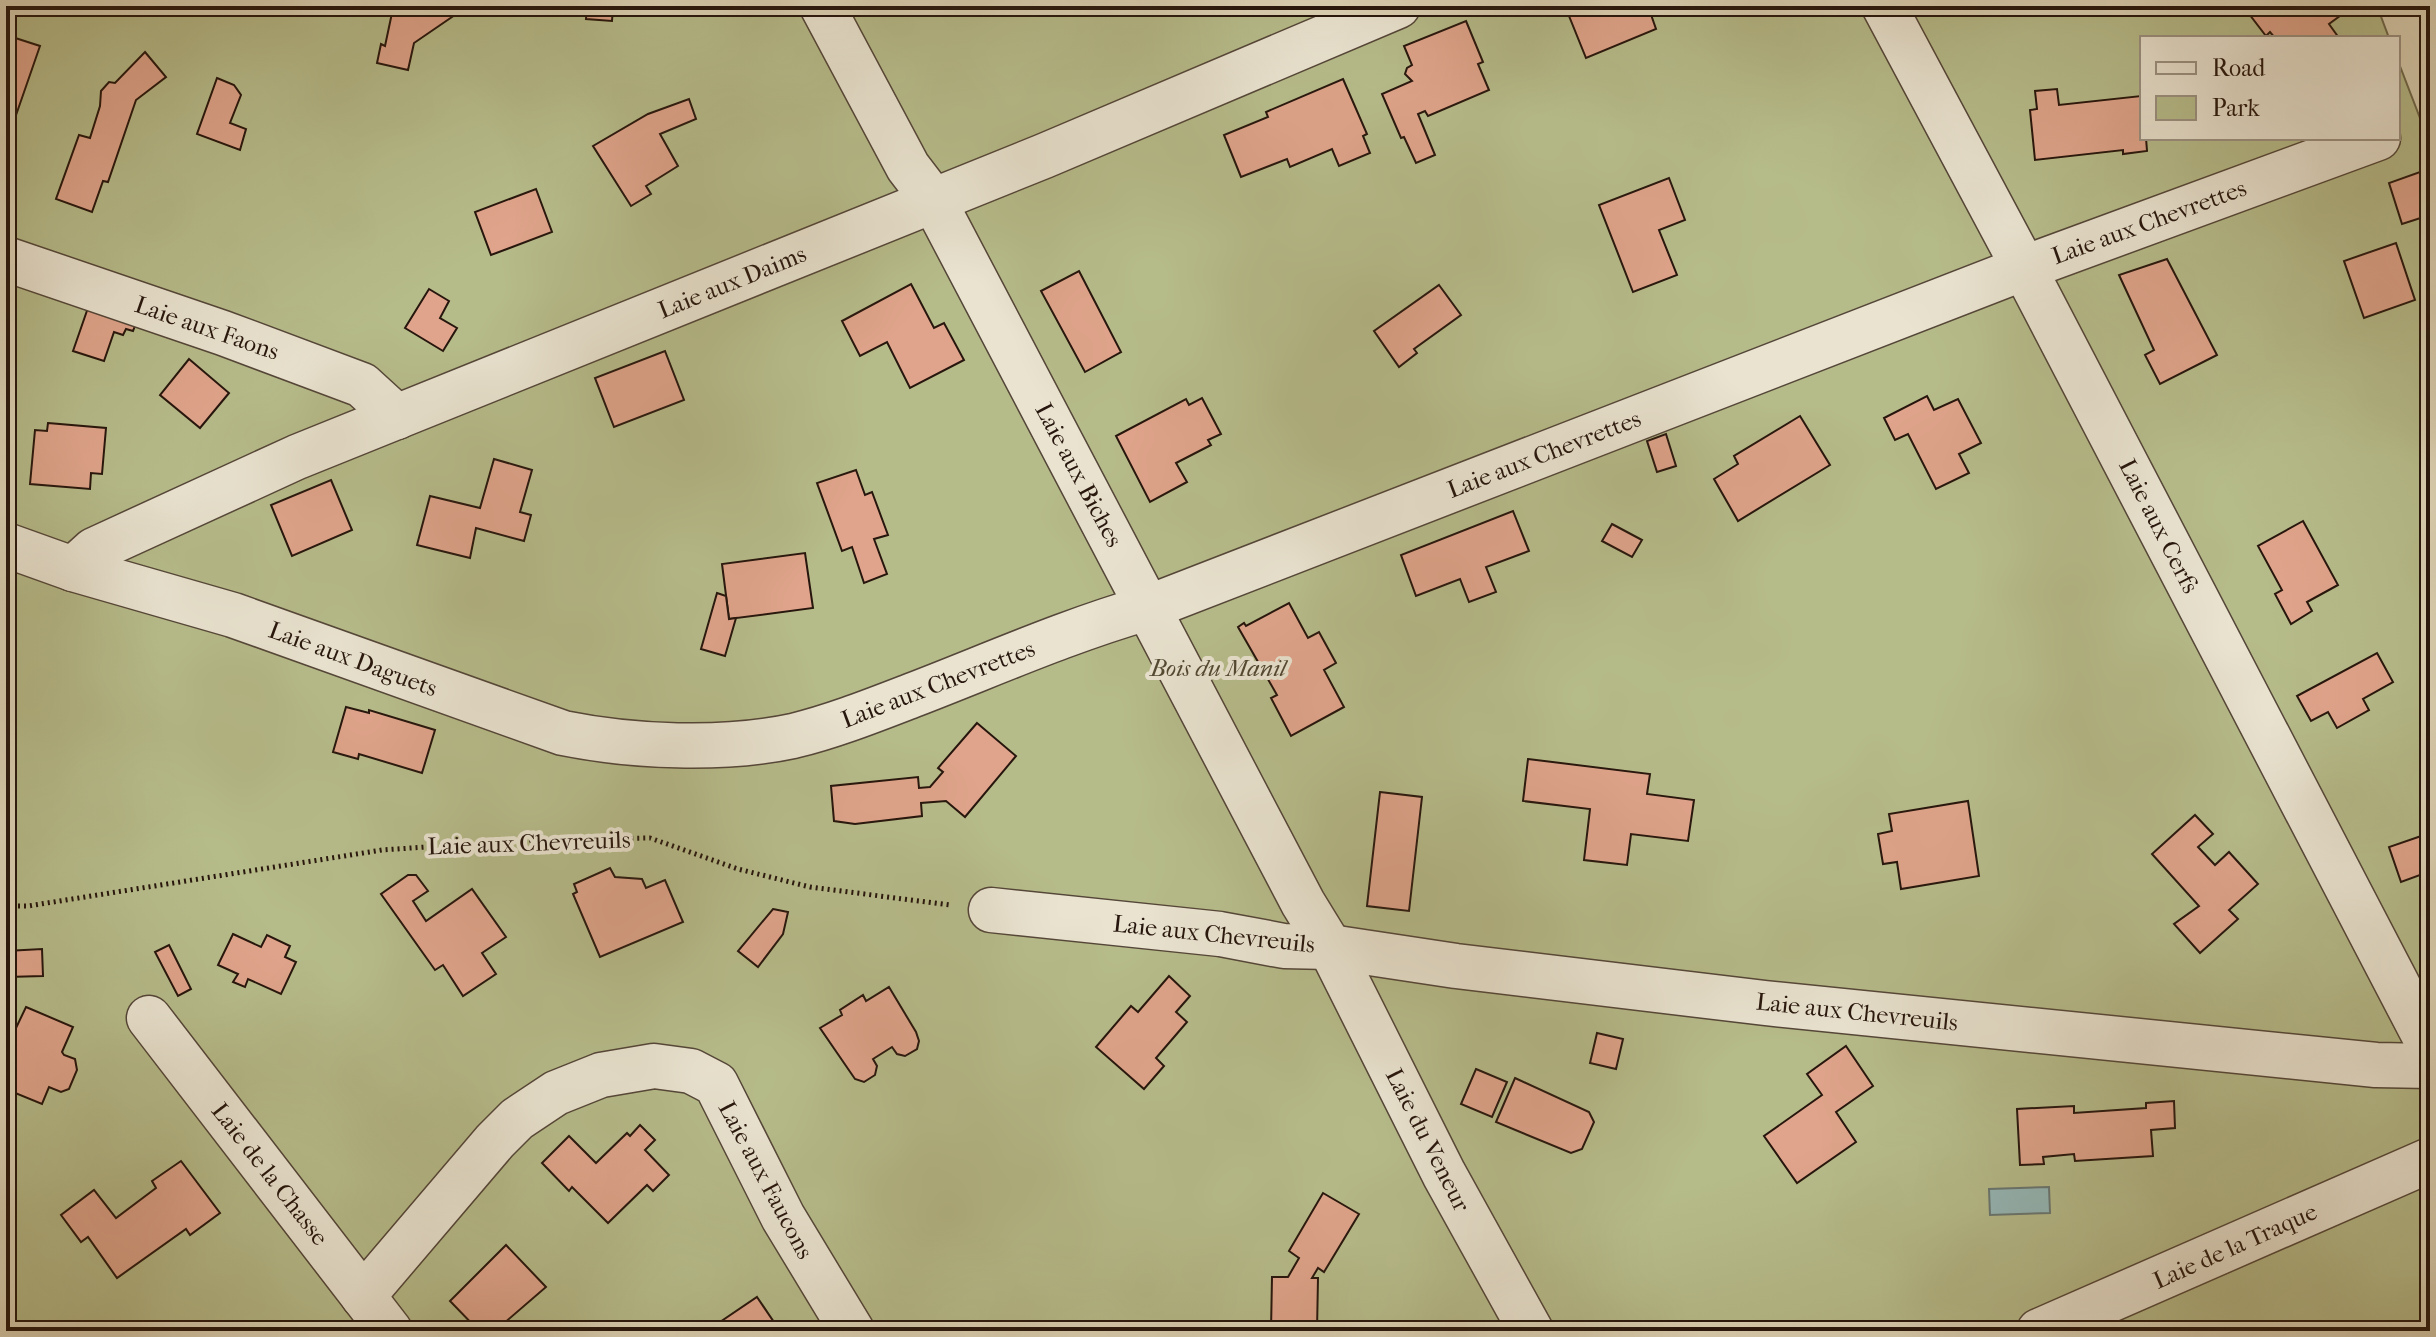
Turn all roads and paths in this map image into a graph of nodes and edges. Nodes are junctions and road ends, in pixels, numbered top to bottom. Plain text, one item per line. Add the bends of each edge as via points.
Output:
1 (822, 6) edge
2 (1398, 6) edge
3 (1884, 6) edge
4 (2373, 140) edge
5 (934, 201) junction
6 (6, 259) edge
7 (2024, 268) junction
8 (397, 417) junction
9 (6, 545) edge
10 (73, 569) junction
11 (1147, 608) junction
12 (704, 744) joint
13 (6, 906) edge
14 (991, 910) joint
15 (1330, 947) junction
16 (149, 1018) dead end
17 (2430, 1047) edge
18 (2430, 1066) edge
19 (2430, 1160) edge
20 (363, 1296) junction
21 (390, 1331) edge
22 (852, 1331) edge
23 (1531, 1331) edge
24 (2039, 1331) edge

1 - 5 street, Laie aux Biches via 908,167
2 - 5 street, Laie aux Daims
3 - 7 street, Laie aux Cerfs
4 - 7 street, Laie aux Chevrettes
5 - 8 street, Laie aux Daims
5 - 11 street, Laie aux Biches
6 - 8 street, Laie aux Faons via 362,385
7 - 11 street, Laie aux Chevrettes
7 - 17 street, Laie aux Cerfs
8 - 10 street, Laie aux Daims via 181,509 94,550
9 - 10 street, Laie aux Daguets
10 - 12 street, Laie aux Daguets via 233,615 563,733 607,742
11 - 12 street, Laie aux Chevrettes via 837,724 791,736
11 - 15 street, Laie aux Biches
13 - 14 path, Laie aux Chevreuils via 382,850 650,838 810,887
14 - 15 street, Laie aux Chevreuils
15 - 18 street, Laie aux Chevreuils via 1765,1003 2376,1065
15 - 23 street, Laie du Veneur via 1444,1174
16 - 20 street, Laie de la Chasse
19 - 24 street, Laie de la Traque
20 - 21 street, Laie de la Chasse
20 - 22 street, Laie aux Faucons via 517,1119 556,1093 601,1075 654,1066 691,1071 716,1084 783,1217

